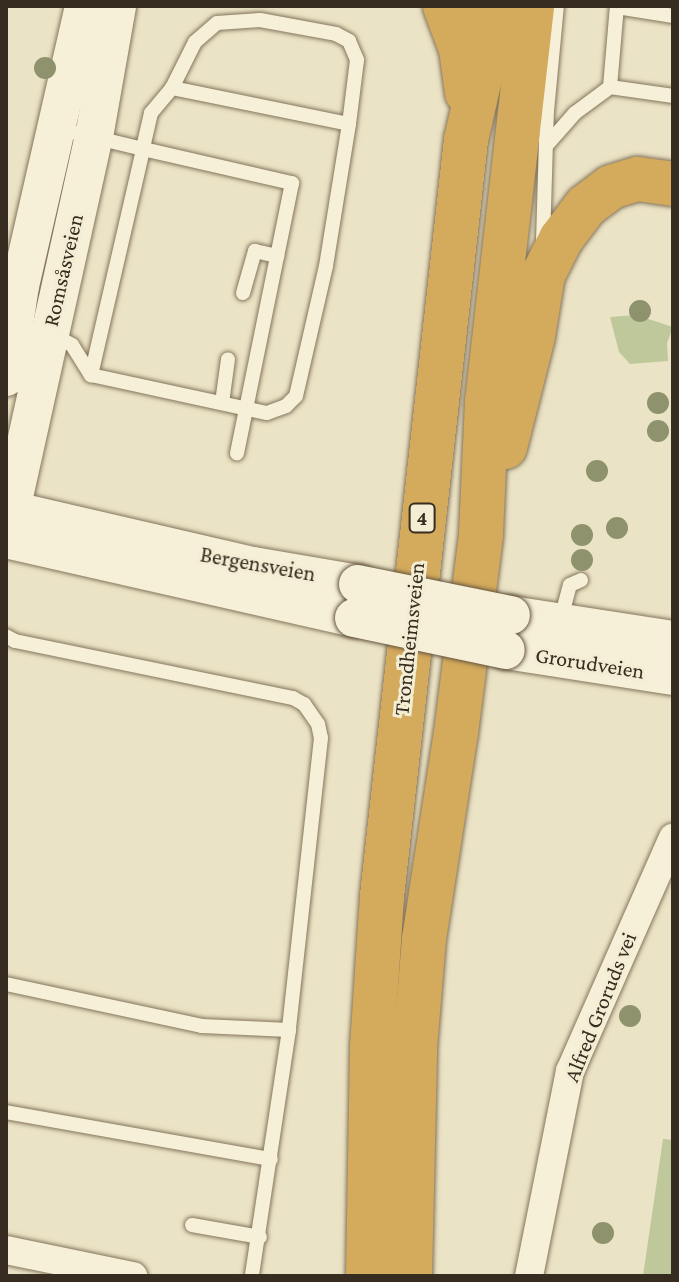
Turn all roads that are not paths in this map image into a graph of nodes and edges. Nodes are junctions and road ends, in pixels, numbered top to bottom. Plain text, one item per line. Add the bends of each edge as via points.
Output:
1 (84, 6) edge
2 (117, 6) edge
3 (445, 6) edge
4 (464, 6) edge
5 (491, 6) edge
6 (532, 6) edge
7 (557, 6) edge
8 (617, 6) edge
9 (673, 16) edge
10 (461, 49) junction
11 (610, 87) junction
12 (172, 88) junction
13 (673, 96) edge
14 (349, 124) junction
15 (56, 128) junction
16 (94, 137) junction
17 (466, 140) junction
18 (545, 146) junction
19 (143, 149) junction
20 (673, 184) edge
21 (277, 256) junction
22 (543, 275) junction
23 (32, 288) edge
24 (243, 293) dead end
25 (32, 328) junction
26 (228, 359) dead end
27 (91, 375) junction
28 (6, 377) edge
29 (222, 403) junction
30 (245, 408) junction
31 (237, 453) dead end
32 (7, 523) edge
33 (481, 534) junction
34 (581, 580) dead end
35 (560, 623) junction
36 (508, 632) junction
37 (6, 636) edge
38 (673, 640) edge
39 (673, 676) edge
40 (673, 838) edge
41 (6, 984) edge
42 (289, 1030) junction
43 (6, 1112) edge
44 (271, 1159) junction
45 (192, 1225) dead end
46 (260, 1237) junction
47 (6, 1250) edge
48 (133, 1276) edge
49 (252, 1276) edge
50 (368, 1276) edge
51 (410, 1276) edge
52 (529, 1276) edge

1 - 15 street, Romsåsveien
2 - 16 street, Romsåsveien
3 - 10 highway
4 - 10 lane
5 - 17 highway, Trondheimsveien / 4
6 - 33 highway via 487,402
7 - 18 lane
8 - 9 lane
8 - 11 lane
10 - 17 highway via 468,95
11 - 13 lane
11 - 18 lane via 575,113
12 - 14 lane
12 - 14 lane via 195,42 217,23 260,20 336,34 349,41 357,60
12 - 19 lane via 151,113
14 - 30 lane via 326,266 296,396 267,413
15 - 16 lane
15 - 23 street, Romsåsveien
16 - 19 lane
16 - 23 street, Romsåsveien
17 - 50 highway, Trondheimsveien / 4 via 382,896 368,1151
18 - 22 lane
19 - 21 lane via 292,183
19 - 27 lane
20 - 22 highway via 638,179 599,193 574,220
21 - 24 lane via 255,251
21 - 30 lane
22 - 33 highway via 533,336
23 - 25 street, Romsåsveien
25 - 27 lane via 72,345
25 - 28 street, Romsåsveien
25 - 32 street, Romsåsveien
26 - 29 lane
27 - 29 lane
29 - 30 lane
30 - 31 lane
32 - 36 street, Bergensveien, bridge
33 - 51 highway via 424,939 414,1071
34 - 35 lane via 570,585
35 - 36 street, Grorudveien
35 - 38 street, Grorudveien
36 - 39 street, Grorudveien
37 - 42 lane via 293,698 313,713 321,738
40 - 52 street, Alfred Groruds vei via 570,1071
41 - 42 lane via 202,1026
42 - 44 lane
43 - 44 lane
44 - 46 lane
45 - 46 lane
46 - 49 lane
47 - 48 street

